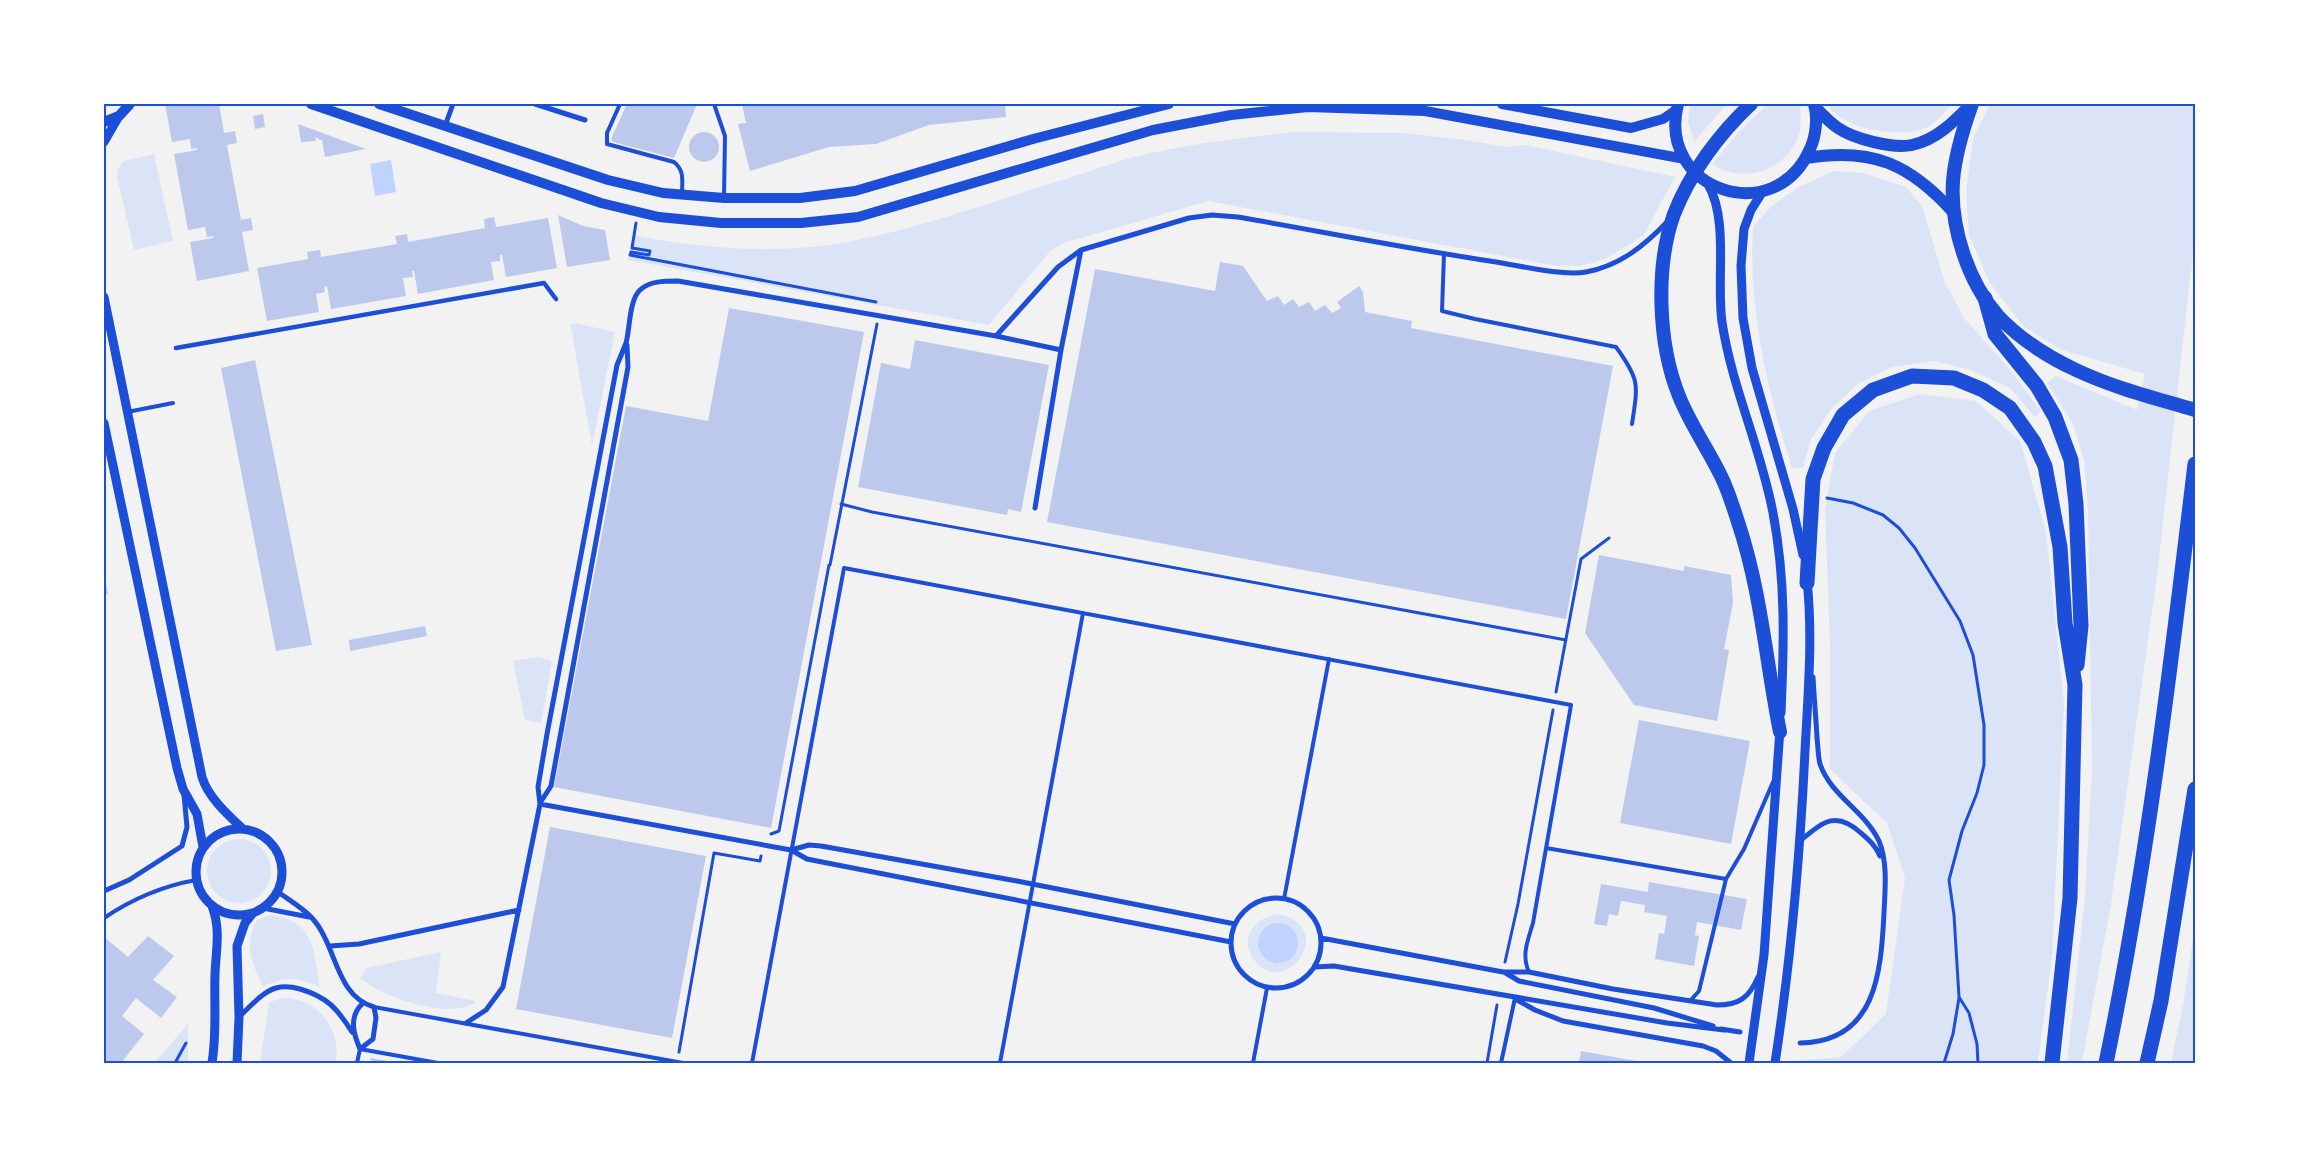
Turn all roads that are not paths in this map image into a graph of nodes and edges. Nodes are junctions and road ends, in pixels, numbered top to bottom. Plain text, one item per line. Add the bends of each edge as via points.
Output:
1 (130, 104) edge
2 (311, 104) edge
3 (379, 104) edge
4 (453, 104) edge
5 (535, 104) edge
6 (620, 104) edge
7 (714, 104) edge
8 (1169, 104) edge
9 (1502, 104) edge
10 (1751, 104) edge
11 (1971, 104) edge
12 (1814, 105) edge
13 (1677, 107) edge
14 (119, 116) junction
15 (585, 120) dead end
16 (104, 122) edge
17 (445, 127) junction
18 (104, 142) edge
19 (1806, 158) junction
20 (1685, 159) junction
21 (1708, 184) junction
22 (1763, 191) junction
23 (682, 195) junction
24 (724, 198) junction
25 (1954, 213) junction
26 (1674, 216) junction
27 (1081, 250) junction
28 (1444, 254) junction
29 (104, 297) edge
30 (1985, 298) junction
31 (556, 299) dead end
32 (996, 336) junction
33 (626, 342) junction
34 (176, 348) dead end
35 (1061, 350) junction
36 (173, 403) dead end
37 (2195, 410) edge
38 (127, 412) junction
39 (104, 423) edge
40 (1632, 424) dead end
41 (2195, 464) edge
42 (1035, 508) dead end
43 (1807, 583) junction
44 (1082, 613) junction
45 (1810, 647) junction
46 (1329, 659) junction
47 (2076, 685) junction
48 (1780, 732) junction
49 (1777, 773) junction
50 (183, 789) junction
51 (2195, 789) edge
52 (540, 804) junction
53 (243, 828) junction
54 (1800, 840) junction
55 (203, 847) junction
56 (1546, 848) junction
57 (791, 850) junction
58 (1884, 866) junction
59 (1726, 879) junction
60 (196, 880) junction
61 (1033, 884) junction
62 (104, 890) edge
63 (278, 892) junction
64 (1284, 899) junction
65 (1030, 904) junction
66 (212, 906) junction
67 (263, 908) junction
68 (518, 910) junction
69 (253, 913) junction
70 (312, 917) junction
71 (104, 918) edge
72 (1235, 924) junction
73 (1322, 938) junction
74 (1231, 942) junction
75 (330, 946) junction
76 (1764, 955) junction
77 (1315, 967) junction
78 (1503, 972) junction
79 (1529, 972) junction
80 (1267, 988) junction
81 (1515, 998) junction
82 (1690, 1001) junction
83 (362, 1004) junction
84 (374, 1007) junction
85 (239, 1017) junction
86 (466, 1023) junction
87 (1724, 1030) junction
88 (1740, 1032) dead end
89 (353, 1033) junction
90 (1800, 1043) dead end
91 (360, 1048) junction
92 (677, 1062) edge
93 (212, 1063) edge
94 (237, 1063) edge
95 (357, 1063) edge
96 (438, 1063) edge
97 (683, 1063) edge
98 (752, 1063) edge
99 (1000, 1063) edge
100 (1253, 1063) edge
101 (1501, 1063) edge
102 (1731, 1063) edge
103 (1749, 1063) edge
104 (1775, 1063) edge
105 (2052, 1063) edge
106 (2106, 1063) edge
107 (2147, 1063) edge

1 - 14 main road
2 - 20 main road via 601,203 659,217 721,223 801,223 858,216 1153,130 1231,115 1308,107 1425,111
3 - 17 main road
4 - 17 street
5 - 15 street
6 - 23 lane via 607,133 607,144 674,162 683,174
7 - 24 lane via 725,136
8 - 24 main road via 854,191 800,198
9 - 13 main road via 1631,128 1663,119
10 - 26 highway via 1708,154 1689,183
11 - 12 main road via 1940,132 1912,145 1892,146 1839,129
11 - 25 highway via 1953,181
12 - 19 main road via 1813,142
13 - 20 main road via 1676,136
14 - 16 main road
14 - 18 street
17 - 23 main road via 608,180
19 - 22 main road via 1792,176
19 - 25 main road via 1844,154 1886,162 1908,171 1926,184
20 - 21 main road
21 - 22 main road via 1738,193
21 - 48 street via 1718,209 1724,330 1733,376 1773,511 1780,558 1784,601
22 - 43 street via 1744,229 1741,266 1743,318 1752,368 1802,542
23 - 24 main road
25 - 30 highway via 1970,270
26 - 28 street via 1644,245 1618,262 1585,272 1556,271
26 - 48 highway via 1665,253 1662,329 1678,395 1721,476 1751,562
27 - 28 street via 1188,218 1212,215
27 - 32 street via 1058,268
27 - 35 street
28 - 40 lane via 1442,311 1616,347 1633,371 1637,392
29 - 38 street
30 - 37 highway via 2011,329 2075,370 2123,389
30 - 47 highway via 1995,334 2037,386 2055,416 2071,460 2081,626
31 - 34 street via 544,283
32 - 33 street via 678,281 662,281 639,290 634,298
32 - 35 street
33 - 52 street via 617,365 555,687 538,787
33 - 52 street via 628,368 603,510 551,786
35 - 42 street
36 - 38 lane
38 - 53 street via 202,777 224,812
39 - 50 street
41 - 106 highway via 2160,756
43 - 45 street
43 - 47 highway via 1813,479 1824,448 1843,415 1873,390 1912,376 1954,378 1983,390 2010,408 2034,442 2045,466 2055,510 2065,623
44 - 46 lane
44 - 57 lane via 844,568
44 - 61 lane
45 - 54 street
45 - 58 street via 1819,762 1832,787 1873,830 1880,844
46 - 56 lane via 1571,705
46 - 64 lane
47 - 105 highway via 2070,898
48 - 49 street
49 - 59 lane via 1744,849
49 - 76 street
50 - 55 street via 197,814
50 - 62 street via 187,827 182,846 129,880
51 - 107 highway via 2161,1001
52 - 57 street
52 - 68 street
53 - 55 street via 220,832
53 - 63 street via 268,840 277,851 282,864
54 - 58 street via 1818,826 1836,820 1849,822 1877,848
54 - 104 street via 1788,976
55 - 60 street via 195,869
56 - 59 lane
56 - 79 lane via 1533,923 1525,949
57 - 61 street via 809,845 821,846
57 - 65 street via 807,859
57 - 98 lane
58 - 90 street via 1883,931 1876,986 1867,1009 1850,1028 1831,1039
59 - 82 lane via 1699,991
60 - 66 street via 199,890
60 - 71 lane via 166,886
61 - 65 lane
61 - 72 street
63 - 67 street
63 - 70 street
64 - 72 street via 1255,903
64 - 73 street via 1309,912
65 - 74 street
65 - 99 lane
66 - 69 street via 239,916
66 - 93 street via 219,934
67 - 69 street
67 - 70 street
68 - 75 street via 359,944
68 - 86 street via 503,987 486,1010
69 - 85 street via 244,923 237,946
70 - 75 street
72 - 74 street
73 - 77 street via 1321,953
73 - 78 street
74 - 80 street via 1233,958 1241,972 1252,982
75 - 83 street via 346,987
76 - 82 street via 1757,979 1743,999 1733,1005 1717,1006
76 - 103 street
77 - 80 street via 1295,985
77 - 81 street via 1334,966
78 - 79 street
78 - 87 street via 1519,981 1654,1008
79 - 82 street
80 - 100 lane
81 - 87 street
81 - 101 lane
81 - 102 street via 1563,1021 1703,1046
83 - 84 street
83 - 89 street via 355,1010
84 - 86 lane
84 - 91 street via 373,1038
85 - 89 street via 277,988 294,988 320,995 342,1016
85 - 94 street
86 - 92 lane
87 - 88 street
89 - 91 street
91 - 95 lane
91 - 96 lane
92 - 97 lane

